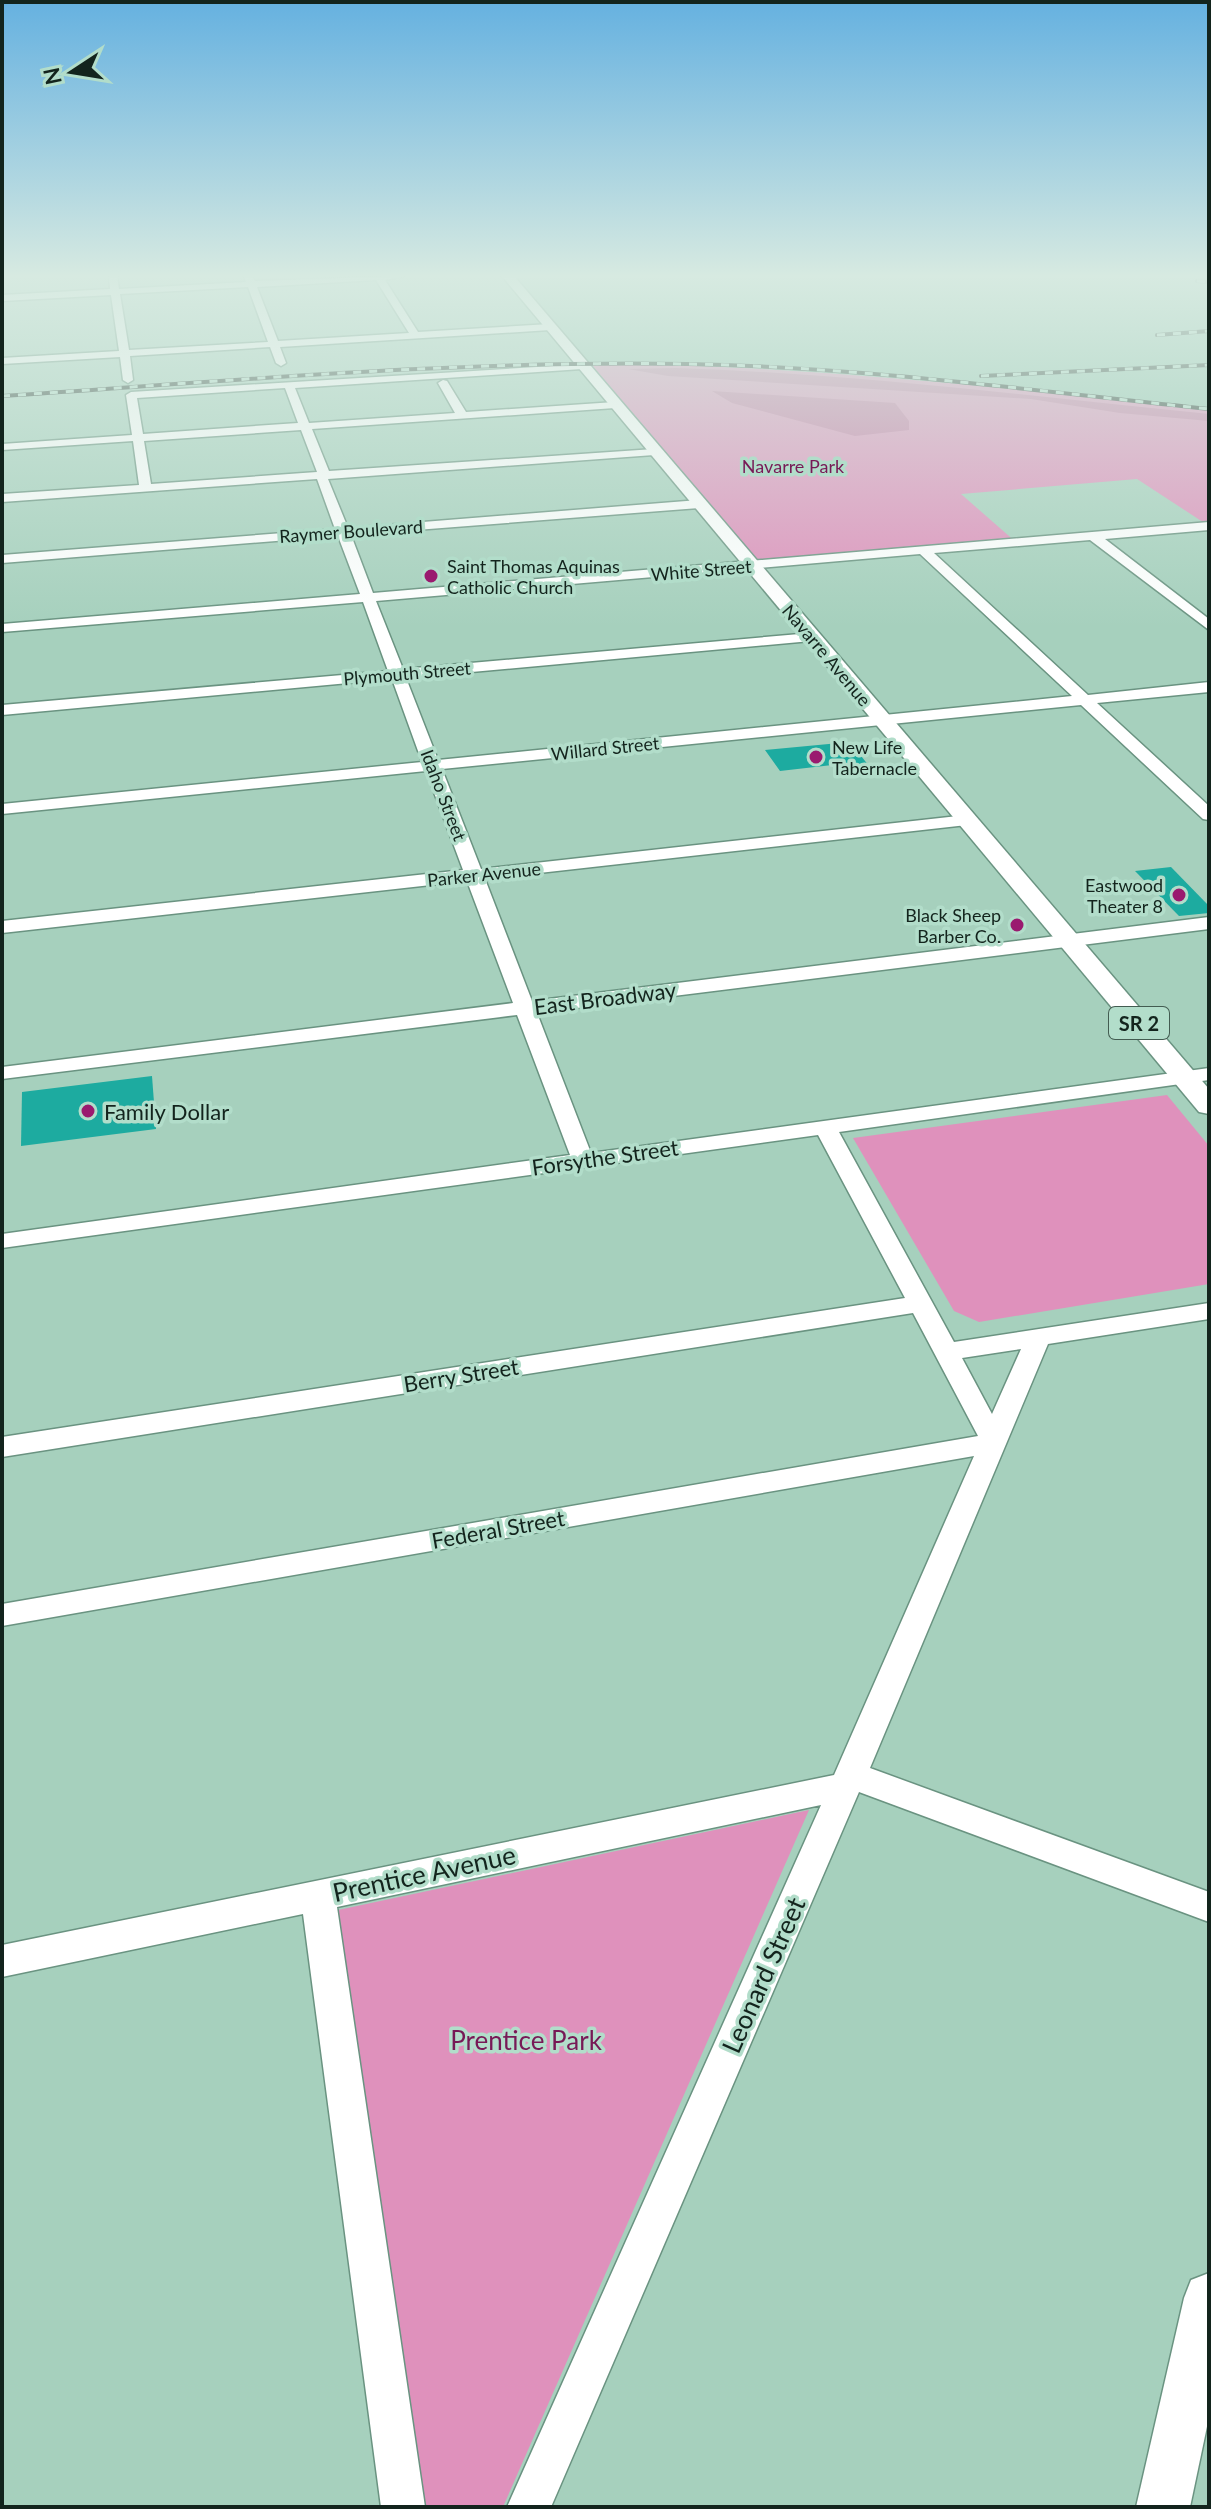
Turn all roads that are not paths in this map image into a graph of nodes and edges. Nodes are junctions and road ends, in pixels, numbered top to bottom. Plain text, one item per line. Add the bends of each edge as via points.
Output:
1 (161, 393) edge
2 (292, 393) edge
3 (449, 393) edge
4 (605, 393) edge
5 (615, 405) junction
6 (463, 416) junction
7 (305, 426) junction
8 (138, 437) junction
9 (2, 447) edge
10 (654, 452) junction
11 (323, 475) junction
12 (146, 488) junction
13 (2, 498) edge
14 (699, 504) junction
15 (1209, 526) edge
16 (342, 532) junction
17 (1093, 536) junction
18 (924, 551) junction
19 (2, 559) edge
20 (751, 566) junction
21 (366, 598) junction
22 (1209, 626) edge
23 (2, 628) edge
24 (811, 637) junction
25 (395, 674) junction
26 (1209, 687) edge
27 (1084, 699) junction
28 (2, 710) edge
29 (882, 720) junction
30 (433, 765) junction
31 (2, 809) edge
32 (1209, 815) edge
33 (967, 820) junction
34 (475, 875) junction
35 (1209, 923) edge
36 (2, 927) edge
37 (1069, 940) junction
38 (527, 1007) junction
39 (2, 1073) edge
40 (1197, 1076) edge
41 (1209, 1106) edge
42 (825, 1127) junction
43 (583, 1160) junction
44 (2, 1241) edge
45 (920, 1304) junction
46 (1209, 1311) edge
47 (1038, 1338) junction
48 (946, 1352) junction
49 (995, 1443) junction
50 (2, 1447) edge
51 (2, 1615) edge
52 (848, 1781) junction
53 (318, 1895) junction
54 (1209, 1907) edge
55 (2, 1961) edge
56 (1209, 2298) edge
57 (403, 2507) edge
58 (529, 2507) edge
59 (1163, 2507) edge

1 - 8 street via 131,395
2 - 7 street, Idaho Street
3 - 6 street
4 - 5 main road, Navarre Avenue / SR 2
5 - 6 street
5 - 10 main road, Navarre Avenue / SR 2
6 - 7 street
7 - 8 street
7 - 11 street, Idaho Street
8 - 9 street
8 - 12 street
10 - 11 street
10 - 14 main road, Navarre Avenue / SR 2
11 - 12 street
11 - 16 street, Idaho Street
12 - 13 street
14 - 16 street, Raymer Boulevard
14 - 20 main road, Navarre Avenue / SR 2
15 - 17 street, White Street
16 - 19 street, Raymer Boulevard
16 - 21 street, Idaho Street
17 - 18 street, White Street
17 - 22 street
18 - 20 street, White Street
18 - 27 street
20 - 21 street, White Street
20 - 24 main road, Navarre Avenue / SR 2
21 - 23 street, White Street
21 - 25 street, Idaho Street
24 - 25 street, Plymouth Street
24 - 29 main road, Navarre Avenue / SR 2
25 - 28 street, Plymouth Street
25 - 30 street, Idaho Street
26 - 27 street, Willard Street
27 - 29 street, Willard Street
27 - 32 street
29 - 30 street, Willard Street
29 - 33 main road, Navarre Avenue / SR 2
30 - 31 street, Willard Street
30 - 34 street, Idaho Street
33 - 34 street, Parker Avenue
33 - 37 main road, Navarre Avenue / SR 2
34 - 36 street, Parker Avenue
34 - 38 street, Idaho Street
35 - 37 street, East Broadway
37 - 38 street, East Broadway
37 - 40 main road, Navarre Avenue / SR 2
38 - 39 street, East Broadway
38 - 43 street, Idaho Street
40 - 41 main road, Navarre Avenue / SR 2
40 - 42 street, Forsythe Street
42 - 43 street, Forsythe Street
42 - 45 street
43 - 44 street, Forsythe Street
45 - 48 street
45 - 50 street, Berry Street
46 - 47 street
47 - 48 street
47 - 49 street, Leonard Street
48 - 49 street
49 - 51 street, Federal Street
49 - 52 street, Leonard Street
52 - 53 street, Prentice Avenue
52 - 54 street
52 - 58 street, Leonard Street
53 - 55 street, Prentice Avenue
53 - 57 street
56 - 59 main road

